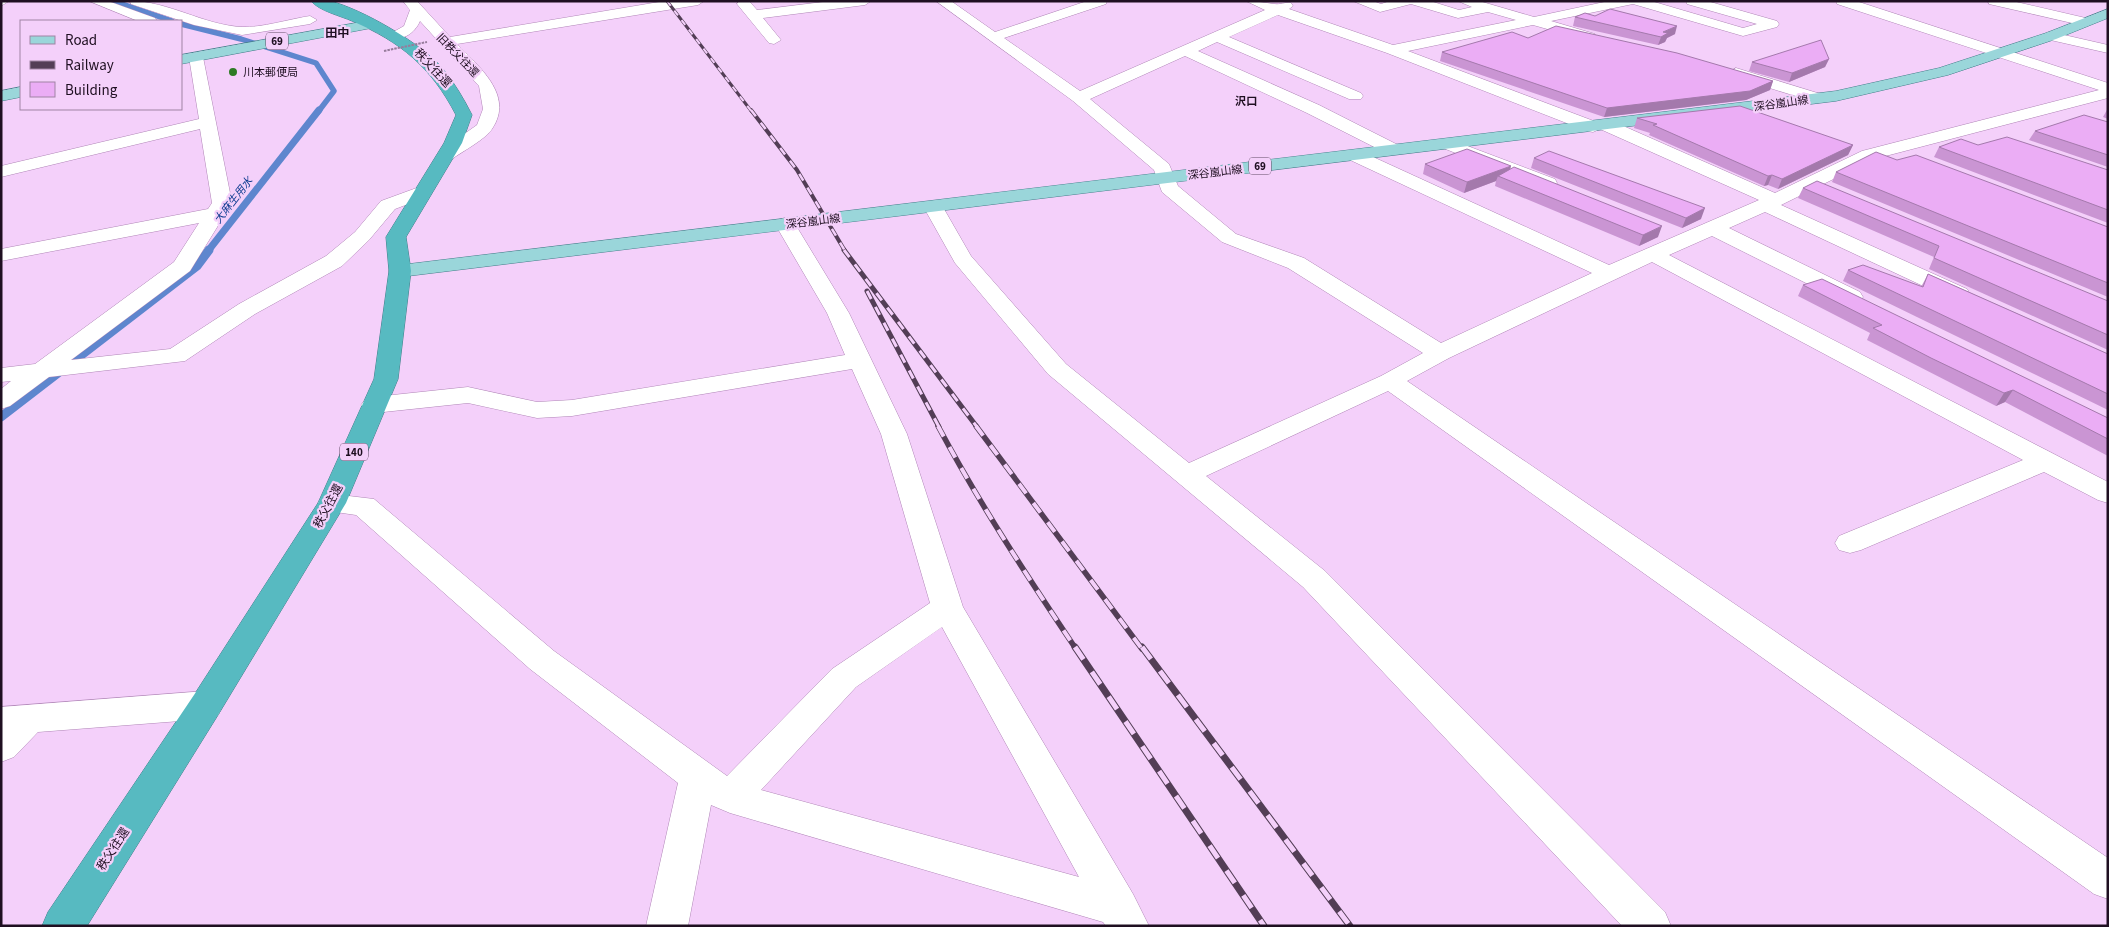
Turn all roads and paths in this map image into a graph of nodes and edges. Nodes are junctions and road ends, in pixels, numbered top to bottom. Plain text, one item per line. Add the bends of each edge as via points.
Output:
1 (95, 1) edge
2 (136, 1) edge
3 (742, 1) edge
4 (865, 1) edge
5 (942, 1) edge
6 (1101, 1) edge
7 (1252, 1) edge
8 (1296, 1) edge
9 (1359, 1) edge
10 (1407, 1) edge
11 (1415, 1) edge
12 (1464, 1) edge
13 (1630, 1) edge
14 (1636, 1) edge
15 (1692, 1) edge
16 (1842, 1) edge
17 (1994, 1) edge
18 (693, 2) edge
19 (1053, 3) dead end
20 (639, 5) edge
21 (413, 6) edge
22 (1489, 8) junction
23 (1076, 10) junction
24 (1276, 10) junction
25 (313, 11) edge
26 (2108, 12) edge
27 (753, 15) junction
28 (2087, 15) junction
29 (147, 20) edge
30 (176, 20) edge
31 (1534, 21) junction
32 (188, 26) edge
33 (233, 35) junction
34 (2051, 36) junction
35 (384, 37) junction
36 (994, 37) junction
37 (1217, 37) junction
38 (774, 40) dead end
39 (1603, 40) edge
40 (427, 42) dead end
41 (445, 42) junction
42 (238, 48) junction
43 (2108, 49) edge
44 (1392, 50) junction
45 (1186, 51) junction
46 (2002, 53) junction
47 (189, 58) edge
48 (1725, 70) edge
49 (2108, 88) edge
50 (20, 92) edge
51 (2108, 93) edge
52 (1, 96) edge
53 (1354, 96) dead end
54 (1080, 98) junction
55 (1818, 98) junction
56 (1740, 108) junction
57 (2048, 108) junction
58 (2082, 119) edge
59 (206, 122) junction
60 (1776, 122) edge
61 (1599, 126) junction
62 (1972, 128) junction
63 (1999, 138) edge
64 (1449, 144) junction
65 (1849, 148) edge
66 (1891, 149) junction
67 (1394, 150) junction
68 (446, 155) junction
69 (1354, 155) junction
70 (1868, 155) junction
71 (1918, 160) edge
72 (1, 172) edge
73 (1166, 178) junction
74 (1811, 182) junction
75 (1562, 188) edge
76 (422, 192) junction
77 (1838, 194) edge
78 (1770, 203) junction
79 (932, 206) junction
80 (214, 214) junction
81 (785, 224) junction
82 (1660, 228) edge
83 (1712, 228) junction
84 (1686, 239) junction
85 (1652, 254) junction
86 (1, 255) edge
87 (400, 271) junction
88 (1609, 273) junction
89 (1981, 304) edge
90 (1870, 306) edge
91 (1440, 353) junction
92 (860, 360) junction
93 (41, 372) junction
94 (1, 375) edge
95 (1390, 382) junction
96 (1, 401) edge
97 (374, 405) junction
98 (2045, 461) junction
99 (1187, 474) junction
100 (2108, 494) edge
101 (332, 503) junction
102 (1850, 543) dead end
103 (947, 607) junction
104 (206, 705) junction
105 (15, 720) edge
106 (1, 747) edge
107 (698, 777) junction
108 (730, 797) junction
109 (2108, 881) edge
110 (1123, 916) edge
111 (63, 926) edge
112 (666, 926) edge
113 (1650, 926) edge

1 - 29 street
2 - 30 street
3 - 27 street
4 - 27 street
5 - 36 street
6 - 23 street
7 - 24 street
8 - 24 street
9 - 10 street via 1380,8
11 - 22 street via 1458,14
12 - 22 street
13 - 31 street
14 - 15 street via 1743,32 1772,24
16 - 46 street
17 - 28 street
18 - 20 street
19 - 23 street
20 - 41 street via 540,28
21 - 35 street via 411,28 407,32
21 - 41 street, 旧秩父往還
22 - 31 street
23 - 36 street
24 - 37 street
24 - 44 street
25 - 33 street
25 - 35 highway, 秩父往還 / 140
26 - 28 main road, 深谷嵐山線 / 69
27 - 38 street
28 - 34 main road, 深谷嵐山線 / 69
31 - 39 street
31 - 44 street
32 - 33 street
32 - 33 street
33 - 42 street
34 - 43 street
34 - 46 main road, 深谷嵐山線 / 69
35 - 40 path, bridge
35 - 42 main road, 69
35 - 68 highway, 秩父往還 / 140 via 413,47 454,91 464,115
36 - 54 street
37 - 45 street
37 - 53 street
41 - 68 street, 旧秩父往還 via 487,85 491,108 485,126
42 - 47 main road, 69
44 - 61 street
45 - 54 street
45 - 67 street via 1314,109
46 - 49 street
46 - 55 main road, 深谷嵐山線 / 69 via 1944,72
47 - 59 street
48 - 55 street
50 - 52 main road
51 - 57 street
54 - 73 street via 1162,168
55 - 56 main road, 深谷嵐山線 / 69
56 - 60 street
56 - 61 main road, 深谷嵐山線 / 69
57 - 58 street
57 - 62 street
59 - 72 street
59 - 80 street via 222,203
61 - 64 main road, 深谷嵐山線 / 69
61 - 78 street
62 - 63 street
62 - 66 street
64 - 67 main road, 深谷嵐山線 / 69
64 - 75 street
65 - 70 street
66 - 70 street
66 - 71 street
67 - 69 main road, 深谷嵐山線 / 69
68 - 76 highway, 秩父往還 / 140
69 - 73 main road, 深谷嵐山線 / 69
69 - 88 street
70 - 74 street
73 - 79 main road, 深谷嵐山線 / 69
73 - 91 street via 1169,188 1229,238 1296,263
74 - 77 street
74 - 78 street
76 - 87 highway, 秩父往還 / 140 via 396,237
76 - 93 street via 388,205 362,236 334,261 247,309 176,356
78 - 83 street
78 - 89 street
79 - 81 main road, 深谷嵐山線 / 69
79 - 99 street via 962,259 1058,369
80 - 86 street
80 - 93 street via 182,266
81 - 87 main road, 深谷嵐山線 / 69
81 - 92 street via 838,313
82 - 84 street
83 - 84 street
83 - 90 street
84 - 85 street
85 - 88 street
85 - 98 street
87 - 97 highway, 秩父往還 / 140 via 386,379
88 - 91 street
91 - 95 street
92 - 97 street via 572,408 537,410 468,395
92 - 103 street via 894,434
93 - 94 street
93 - 96 street
95 - 99 street
95 - 109 street
97 - 101 highway, 秩父往還 / 140
98 - 100 street
98 - 102 street
99 - 113 street via 1314,579
101 - 104 highway, 秩父往還 / 140
101 - 107 street via 364,506 542,660
103 - 108 street via 844,678
103 - 110 street
104 - 105 street
104 - 111 highway, 秩父往還 / 140
105 - 106 street
107 - 108 street
107 - 112 street
108 - 110 street

